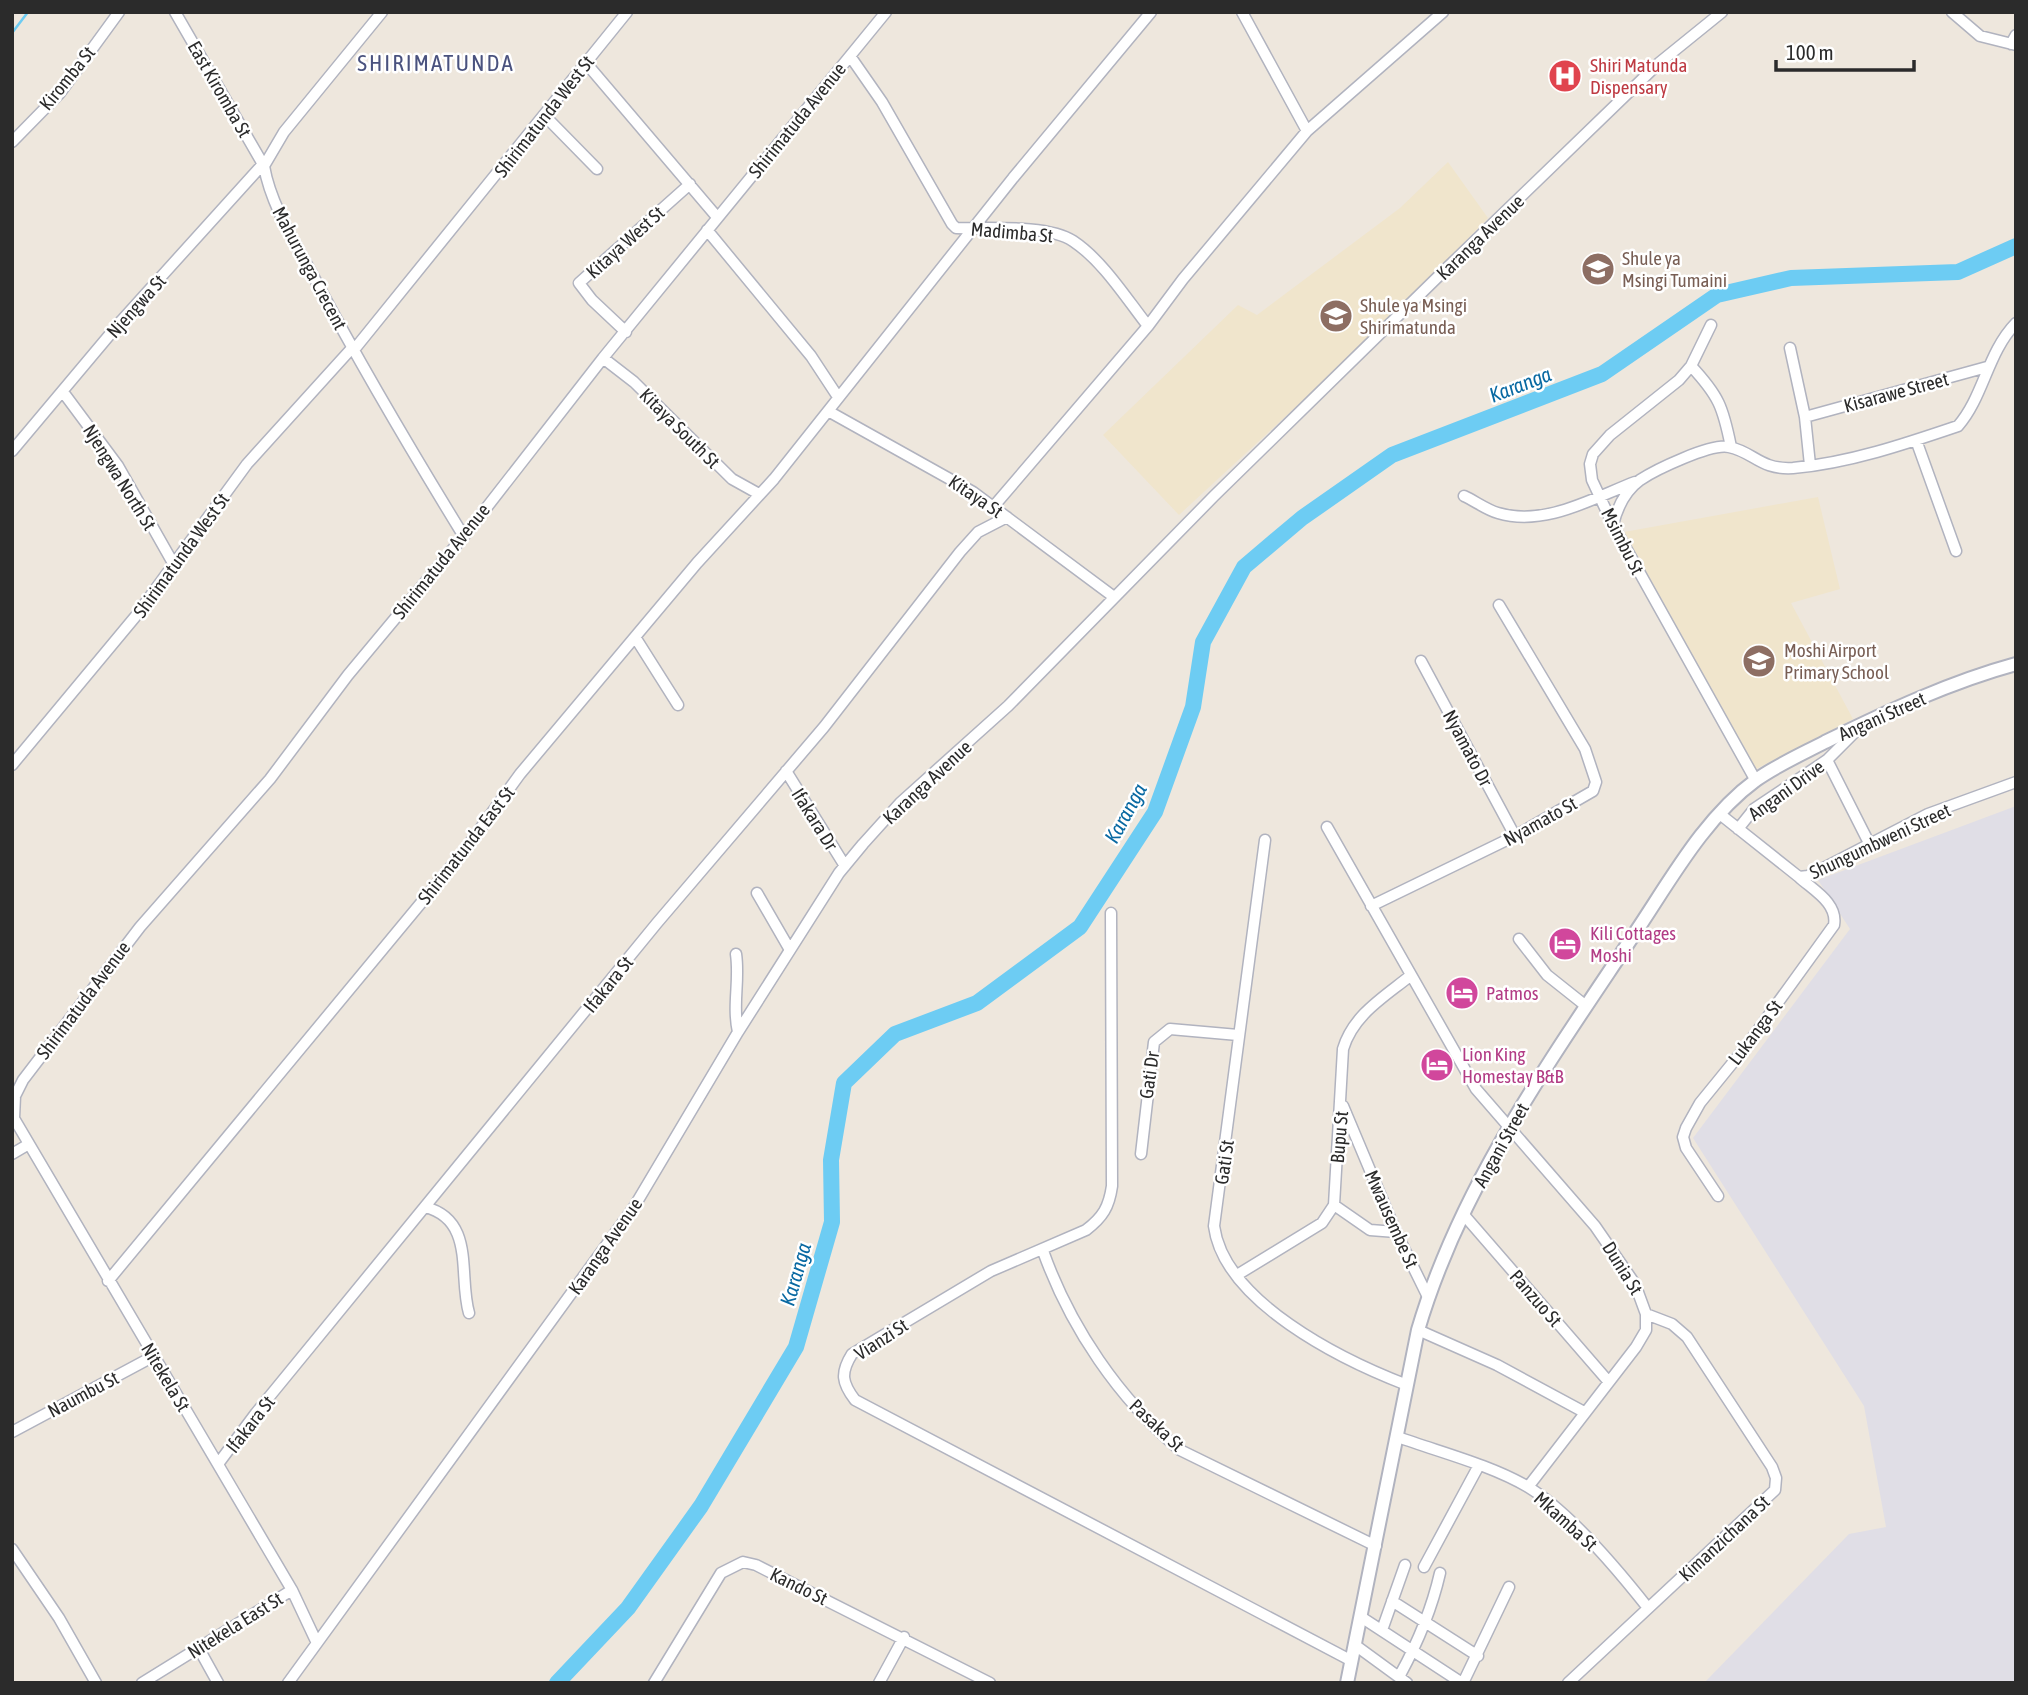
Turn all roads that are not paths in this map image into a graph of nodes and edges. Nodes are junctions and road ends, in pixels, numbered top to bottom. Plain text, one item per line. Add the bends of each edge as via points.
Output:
1 (119, 12) edge
2 (175, 12) edge
3 (382, 12) edge
4 (627, 12) edge
5 (886, 12) edge
6 (1151, 12) edge
7 (1242, 12) edge
8 (1443, 12) edge
9 (1952, 12) edge
10 (1717, 14) edge
11 (2014, 41) edge
12 (850, 56) junction
13 (586, 64) junction
14 (544, 115) junction
15 (1307, 131) junction
16 (12, 142) edge
17 (263, 165) junction
18 (597, 169) dead end
19 (690, 184) junction
20 (718, 217) junction
21 (974, 227) junction
22 (708, 230) junction
23 (2016, 323) edge
24 (1711, 325) dead end
25 (1148, 326) junction
26 (626, 332) junction
27 (1790, 348) dead end
28 (353, 349) junction
29 (603, 358) junction
30 (1691, 366) junction
31 (1987, 367) junction
32 (63, 393) junction
33 (838, 397) junction
34 (828, 411) junction
35 (1805, 417) junction
36 (1916, 440) junction
37 (1731, 447) junction
38 (12, 451) edge
39 (1810, 465) junction
40 (1640, 480) junction
41 (759, 494) junction
42 (1600, 495) junction
43 (1464, 496) dead end
44 (994, 506) junction
45 (1007, 517) junction
46 (1613, 525) junction
47 (463, 535) junction
48 (1956, 551) dead end
49 (173, 563) junction
50 (1114, 597) junction
51 (1499, 605) dead end
52 (635, 637) junction
53 (1421, 661) dead end
54 (2016, 664) edge
55 (678, 705) dead end
56 (1866, 722) junction
57 (1827, 760) junction
58 (12, 765) edge
59 (786, 771) junction
60 (1756, 780) junction
61 (2016, 782) edge
62 (1721, 815) junction
63 (1327, 827) dead end
64 (1738, 829) junction
65 (1515, 836) junction
66 (1265, 840) dead end
67 (1869, 843) junction
68 (845, 866) junction
69 (1799, 877) junction
70 (757, 893) dead end
71 (1371, 906) junction
72 (1111, 913) dead end
73 (1519, 939) dead end
74 (790, 950) junction
75 (736, 954) dead end
76 (1410, 976) junction
77 (1587, 1006) junction
78 (738, 1032) junction
79 (1238, 1035) junction
80 (1342, 1102) junction
81 (13, 1116) edge
82 (1508, 1128) junction
83 (29, 1144) junction
84 (12, 1154) edge
85 (1141, 1154) dead end
86 (1718, 1196) dead end
87 (1334, 1205) junction
88 (425, 1207) junction
89 (1464, 1215) junction
90 (1396, 1232) junction
91 (1043, 1251) junction
92 (1237, 1275) junction
93 (108, 1281) junction
94 (1428, 1297) junction
95 (469, 1313) dead end
96 (1646, 1314) junction
97 (1418, 1330) junction
98 (154, 1356) junction
99 (1608, 1381) junction
100 (1407, 1385) junction
101 (1584, 1412) junction
102 (12, 1432) edge
103 (1398, 1437) junction
104 (218, 1464) junction
105 (1478, 1467) junction
106 (1528, 1487) junction
107 (1376, 1546) junction
108 (12, 1549) edge
109 (1405, 1565) dead end
110 (1424, 1567) dead end
111 (1440, 1573) dead end
112 (1509, 1587) dead end
113 (292, 1590) junction
114 (1392, 1601) junction
115 (1648, 1608) junction
116 (1361, 1617) junction
117 (1424, 1620) junction
118 (1382, 1630) junction
119 (904, 1637) junction
120 (316, 1641) junction
121 (1355, 1645) junction
122 (198, 1647) junction
123 (1413, 1651) junction
124 (1478, 1656) junction
125 (1352, 1661) junction
126 (1404, 1679) edge
127 (96, 1683) edge
128 (142, 1683) edge
129 (218, 1683) edge
130 (288, 1683) edge
131 (654, 1683) edge
132 (879, 1683) edge
133 (990, 1683) edge
134 (1347, 1683) edge
135 (1463, 1683) edge
136 (1568, 1683) edge

1 - 16 street, Kiromba St via 60,93
2 - 17 street, East Kiromba St
3 - 17 street via 284,132
4 - 13 street, Shirimatunda West St
5 - 12 street, Shirimatuda Avenue
6 - 21 street, Shirimatunda East St
7 - 15 street
8 - 15 street
9 - 11 street via 1980,36
10 - 50 street, Karanga Avenue via 1531,187
12 - 20 street, Shirimatuda Avenue
12 - 21 street, Madimba St via 952,224
13 - 14 street, Shirimatunda West St
13 - 19 street
14 - 18 street
14 - 28 street, Shirimatunda West St
15 - 25 street
17 - 28 street, Mahurunga Crecent via 286,223
17 - 32 street, Njengwa St via 122,320
19 - 20 street
19 - 26 street, Kitaya West St via 579,284
20 - 22 street, Shirimatuda Avenue
21 - 25 street, Madimba St via 1055,234 1072,240
21 - 33 street, Shirimatunda East St
22 - 26 street, Shirimatuda Avenue
22 - 33 street via 803,346
23 - 31 street
24 - 30 street, Msimbu St
25 - 44 street
26 - 29 street, Shirimatuda Avenue
27 - 35 street
28 - 47 street, Mahurunga Crecent
28 - 49 street, Shirimatunda West St via 247,464
29 - 41 street, Kitaya South St via 634,382 732,479
29 - 47 street, Shirimatuda Avenue
30 - 37 street via 1715,391
30 - 42 street, Msimbu St via 1593,454 1592,480
31 - 35 street, Kisarawe Street
31 - 36 street via 1958,426
32 - 38 street, Njengwa St
32 - 49 street, Njengwa North St via 118,466
33 - 34 street, Shirimatunda East St
34 - 41 street, Shirimatunda East St
34 - 44 street, Kitaya St
35 - 39 street
36 - 39 street
36 - 48 street
37 - 39 street via 1778,469
37 - 40 street via 1703,451
40 - 42 street
40 - 46 street via 1622,502
41 - 52 street, Shirimatunda East St
42 - 43 street via 1562,512 1539,516 1499,513
42 - 46 street, Msimbu St
44 - 45 street, Kitaya St
45 - 50 street, Kitaya St
45 - 59 street, Ifakara St via 978,532 960,552
46 - 60 street, Msimbu St
47 - 81 street, Shirimatuda Avenue via 348,674 261,790 80,1003 23,1080
49 - 58 street, Shirimatunda West St via 108,651
50 - 68 street, Karanga Avenue via 1008,706 900,803
51 - 65 street, Nyamato St via 1586,749 1596,782 1593,791
52 - 55 street
52 - 93 street, Shirimatunda East St
53 - 65 street, Nyamato Dr
54 - 56 street, Angani Street
56 - 57 street, Angani Drive
56 - 60 street, Angani Street
57 - 64 street, Angani Drive via 1754,809
57 - 67 street
59 - 68 street, Ifakara Dr
59 - 88 street, Ifakara St
60 - 62 street, Angani Street
61 - 67 street, Shungumbweni Street via 1928,814
62 - 64 street, Shungumbweni Street
62 - 77 street, Angani Street via 1692,849
63 - 71 street
64 - 69 street, Shungumbweni Street
65 - 71 street, Nyamato St
66 - 79 street, Gati St
67 - 69 street, Shungumbweni Street
68 - 74 street, Karanga Avenue
69 - 86 street, Lukanga St via 1829,904 1834,925 1700,1103 1683,1138
70 - 74 street
71 - 76 street
72 - 91 street, Vianzi St via 1109,1206 1086,1230
73 - 77 street via 1548,975
74 - 78 street, Karanga Avenue
75 - 78 street
76 - 80 street, Bupu St via 1348,1032 1343,1049
76 - 82 street via 1476,1089
77 - 82 street, Angani Street
78 - 120 street, Karanga Avenue via 634,1208
79 - 85 street, Gati Dr via 1170,1029 1154,1042
79 - 92 street, Gati St via 1214,1226 1216,1242
80 - 87 street, Bupu St
80 - 90 street, Mwausembe St
81 - 83 street, Nitekela St
82 - 89 street, Angani Street
82 - 96 street, Dunia St via 1595,1226 1634,1284
83 - 84 street
83 - 93 street, Nitekela St
87 - 90 street via 1358,1225
87 - 92 street via 1322,1223
88 - 95 street via 445,1216 461,1245
88 - 104 street, Ifakara St
89 - 94 street, Angani Street
89 - 99 street, Panzuo St
90 - 94 street, Mwausembe St
91 - 107 street, Pasaka St via 1091,1348 1156,1430 1180,1450
91 - 125 street, Vianzi St via 991,1271 852,1354 844,1367 846,1388 855,1400
92 - 100 street, Gati St via 1288,1325
93 - 98 street, Nitekela St
94 - 97 street, Angani Street
96 - 99 street, Dunia St via 1646,1330
96 - 115 street, Kimanzichana St via 1672,1324 1686,1337 1776,1479 1775,1490
97 - 100 street, Angani Street
97 - 101 street via 1497,1365
98 - 102 street, Naumbu St
98 - 104 street, Nitekela St
99 - 101 street, Dunia St
100 - 103 street, Angani Street
101 - 106 street, Dunia St
103 - 105 street, Mkamba St
103 - 107 street, Angani Street
104 - 113 street, Nitekela St
105 - 106 street, Mkamba St
105 - 110 street
106 - 115 street, Mkamba St via 1555,1507
107 - 116 street, Angani Street
108 - 127 street
109 - 114 street
111 - 117 street
112 - 124 street
113 - 120 street, Nitekela St
113 - 122 street, Nitekela East St
114 - 117 street
114 - 118 street
115 - 136 street, Kimanzichana St
116 - 118 street
116 - 121 street, Angani Street
117 - 123 street
117 - 124 street
118 - 123 street
119 - 131 street, Kando St via 756,1564 743,1562 721,1573
119 - 132 street
119 - 133 street, Kando St
120 - 130 street, Karanga Avenue
121 - 125 street, Angani Street
121 - 126 street
122 - 128 street, Nitekela East St
122 - 129 street
123 - 126 street
123 - 135 street
124 - 135 street
125 - 134 street, Angani Street

